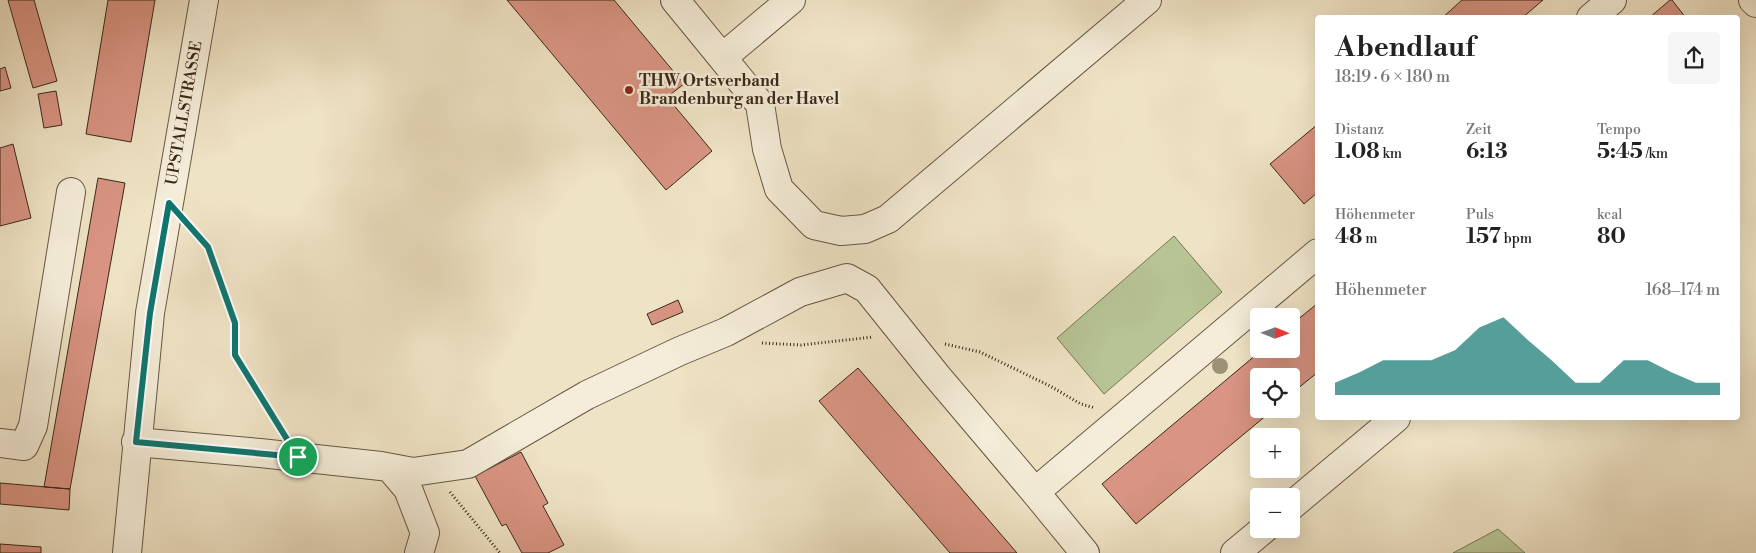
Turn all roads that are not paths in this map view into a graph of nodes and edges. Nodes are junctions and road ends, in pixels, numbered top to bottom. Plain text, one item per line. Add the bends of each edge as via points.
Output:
1 (204, 0) edge
2 (675, 0) edge
3 (791, 0) edge
4 (1147, 0) edge
5 (1612, 0) edge
6 (1754, 0) edge
7 (1756, 3) edge
8 (1594, 15) edge
9 (723, 57) junction
10 (71, 192) dead end
11 (1315, 256) edge
12 (1394, 420) edge
13 (136, 442) junction
14 (0, 443) edge
15 (391, 469) junction
16 (1035, 492) junction
17 (1300, 498) edge
18 (1253, 538) edge
19 (127, 553) edge
20 (419, 553) edge
21 (1085, 553) edge
22 (1235, 553) edge

1 - 13 street, UPSTALLSTRASSE via 150,313
2 - 9 street
3 - 9 street
4 - 9 street via 888,219 865,229 841,231 814,225 779,189 767,149 760,104
5 - 8 street
6 - 7 street
10 - 14 street via 34,426 24,446
11 - 16 street
12 - 17 street
13 - 15 street
13 - 19 street, UPSTALLSTRASSE
15 - 16 street via 413,472 468,464 587,395 726,332 800,292 847,278 867,289
15 - 20 street via 408,490 425,533
16 - 21 street
18 - 22 street

